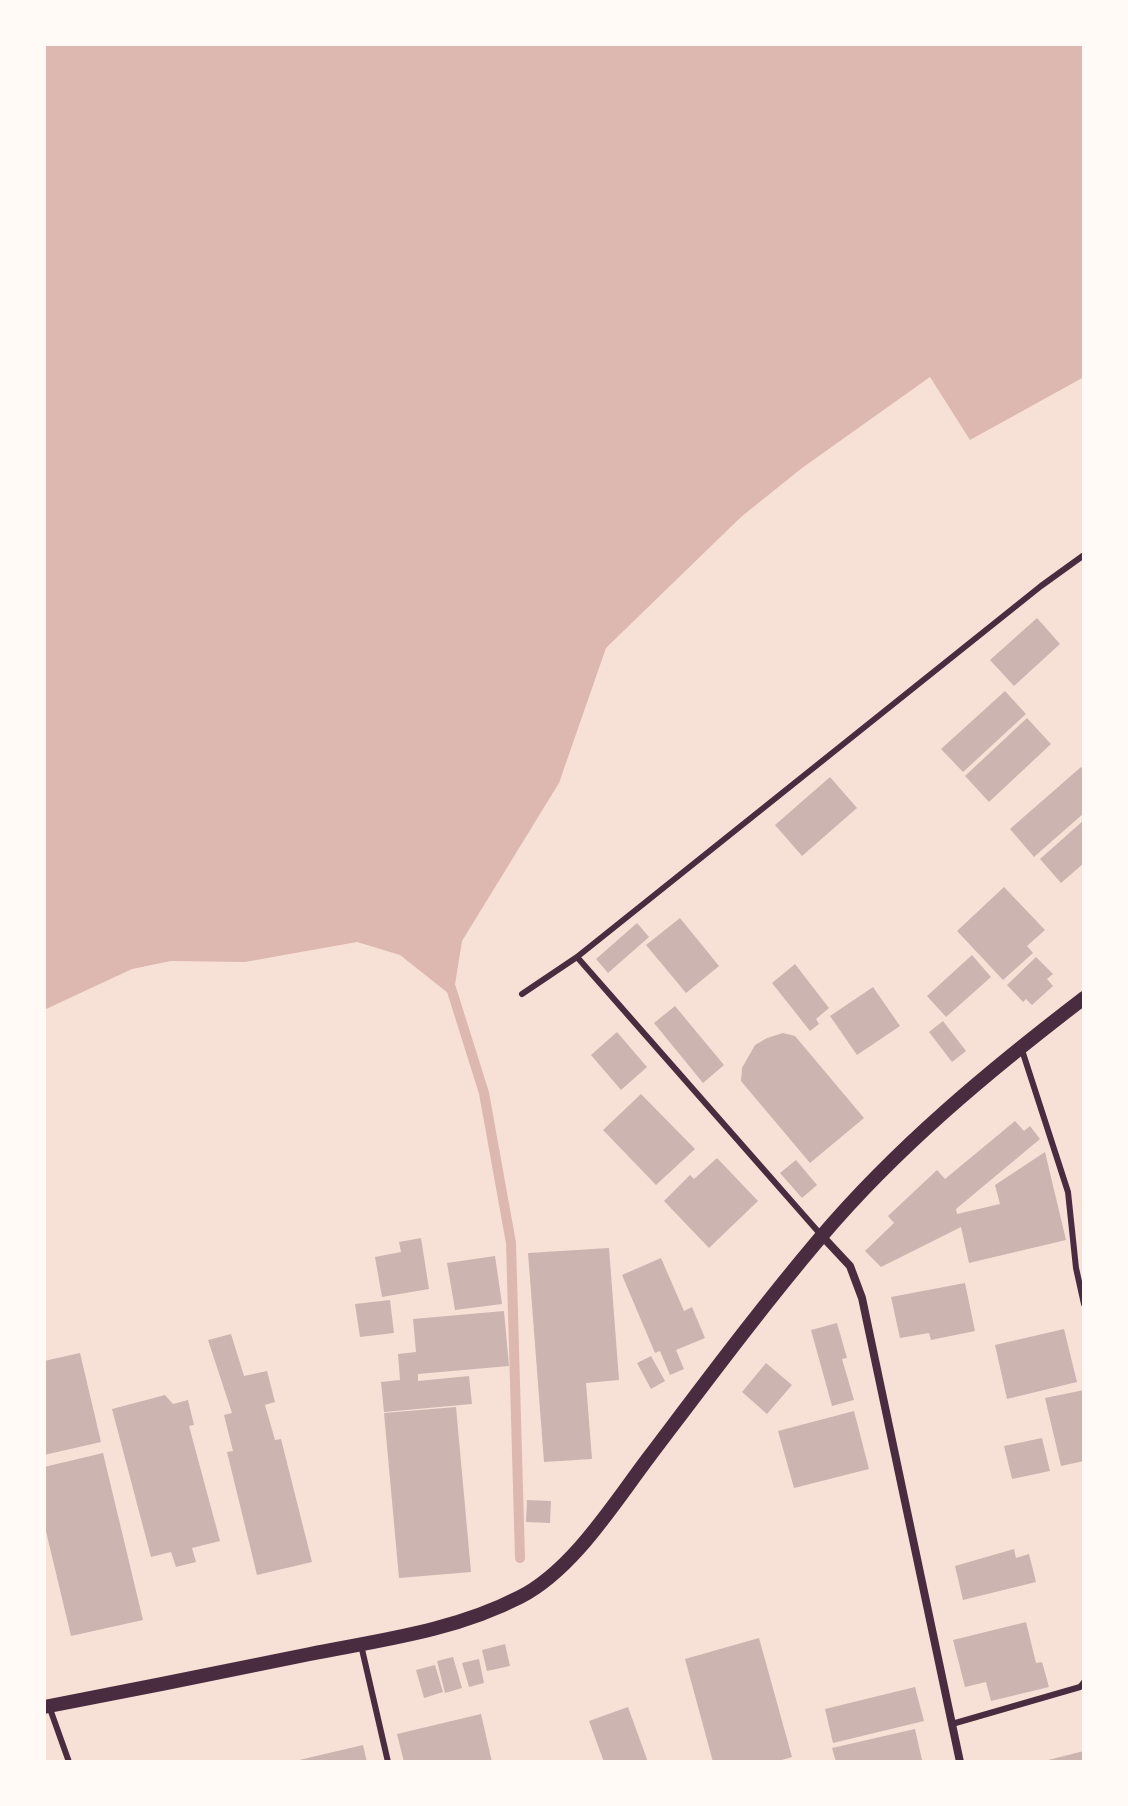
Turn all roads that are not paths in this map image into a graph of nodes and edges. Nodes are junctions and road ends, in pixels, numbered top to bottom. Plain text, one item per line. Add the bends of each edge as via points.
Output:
1 (1084, 555) edge
2 (577, 957) junction
3 (522, 994) dead end
4 (1084, 998) edge
5 (1021, 1047) junction
6 (822, 1236) junction
7 (1084, 1304) edge
8 (361, 1644) junction
9 (1084, 1682) edge
10 (46, 1707) edge
11 (952, 1724) junction
12 (69, 1762) edge
13 (388, 1762) edge
14 (960, 1762) edge

1 - 2 lane
2 - 3 lane
2 - 6 lane
4 - 5 street
5 - 6 street via 898,1155
5 - 7 lane via 1068,1192
6 - 8 street via 553,1574 523,1596 482,1613 429,1632
6 - 11 street via 850,1266 862,1298
8 - 10 street
8 - 13 lane
9 - 11 lane
10 - 12 lane
11 - 14 street

